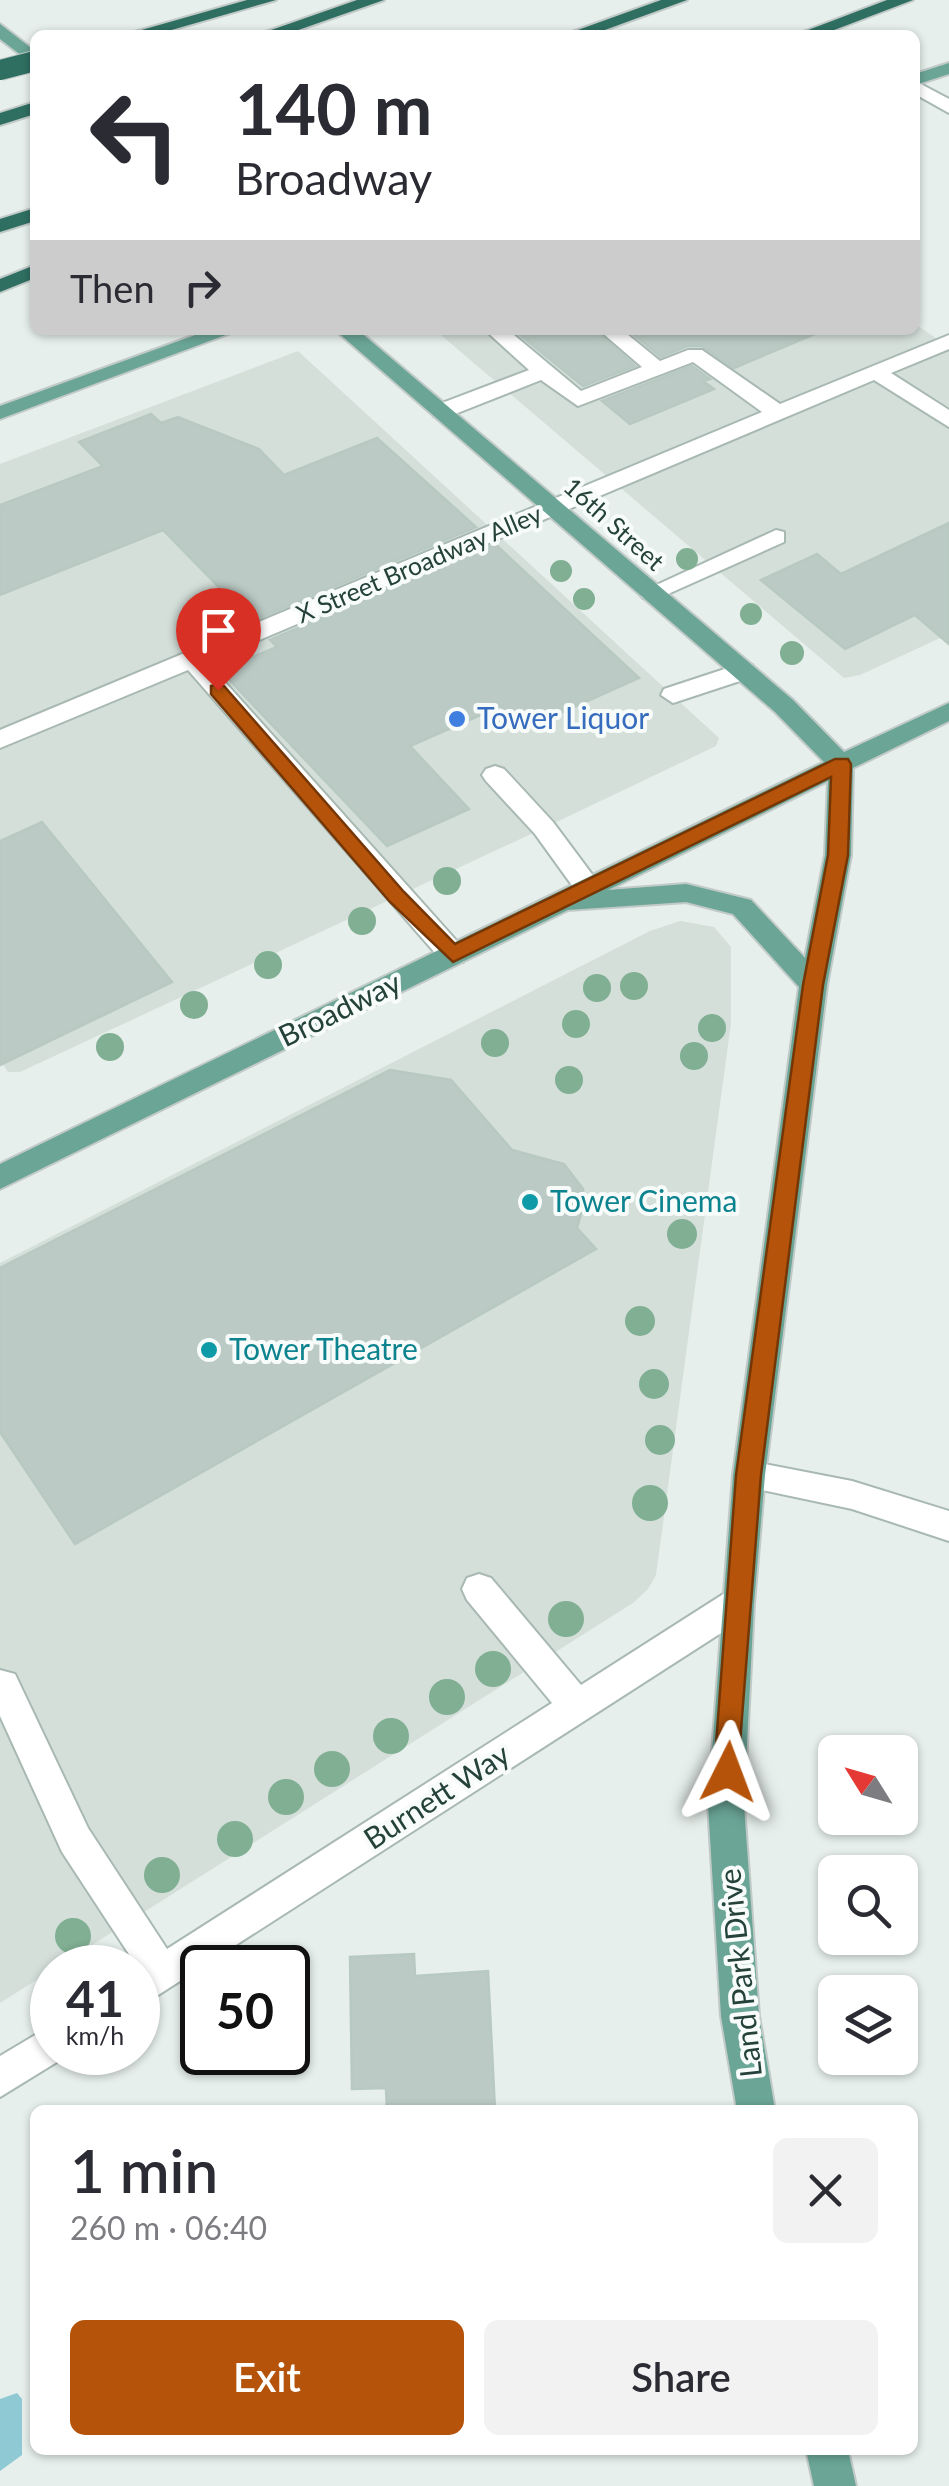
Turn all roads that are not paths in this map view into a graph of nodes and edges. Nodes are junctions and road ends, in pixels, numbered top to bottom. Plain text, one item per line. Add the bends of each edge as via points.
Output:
1 (267, 0) edge
2 (375, 0) edge
3 (679, 0) edge
4 (904, 0) edge
5 (0, 29) edge
6 (152, 30) edge
7 (282, 30) edge
8 (589, 30) edge
9 (607, 30) edge
10 (818, 30) edge
11 (30, 56) edge
12 (30, 62) edge
13 (949, 68) edge
14 (0, 70) edge
15 (920, 81) edge
16 (920, 87) edge
17 (949, 107) edge
18 (30, 110) edge
19 (0, 120) edge
20 (30, 216) edge
21 (0, 226) edge
22 (30, 273) edge
23 (0, 286) edge
24 (214, 335) edge
25 (351, 335) edge
26 (500, 335) edge
27 (614, 335) edge
28 (949, 340) edge
29 (657, 369) junction
30 (544, 372) junction
31 (875, 372) junction
32 (442, 412) junction
33 (0, 413) edge
34 (778, 413) junction
35 (949, 420) edge
36 (555, 508) junction
37 (776, 537) dead end
38 (650, 593) junction
39 (192, 660) junction
40 (742, 671) junction
41 (673, 695) dead end
42 (949, 711) edge
43 (0, 740) edge
44 (841, 764) junction
45 (495, 776) dead end
46 (588, 888) junction
47 (556, 904) junction
48 (453, 954) junction
49 (813, 985) junction
50 (0, 1177) edge
51 (748, 1475) junction
52 (949, 1526) edge
53 (479, 1589) dead end
54 (737, 1604) junction
55 (3, 1685) dead end
56 (577, 1707) junction
57 (131, 1945) edge
58 (160, 1976) edge
59 (30, 2058) edge
60 (0, 2078) edge
61 (755, 2105) edge
62 (828, 2455) edge
63 (835, 2486) edge

1 - 6 highway
2 - 7 highway
3 - 8 highway
3 - 9 highway
4 - 10 highway
5 - 11 main road
12 - 14 highway, bridge
13 - 15 main road
16 - 17 street
18 - 19 highway
20 - 21 highway
22 - 23 highway
24 - 33 main road
25 - 32 main road, 16th Street
26 - 30 street
27 - 29 street
28 - 31 street, X Street Broadway Alley
29 - 30 street via 578,400
29 - 34 street via 694,354
30 - 32 street
31 - 34 street, X Street Broadway Alley
31 - 35 street
32 - 36 main road, 16th Street
34 - 36 street, X Street Broadway Alley
36 - 38 main road, 16th Street
36 - 39 street, X Street Broadway Alley
37 - 38 street
38 - 40 main road, 16th Street
39 - 43 street, X Street Broadway Alley
39 - 48 street
40 - 41 street
40 - 44 main road, 16th Street
42 - 44 main road, Broadway
44 - 46 main road, Broadway
44 - 49 main road, Land Park Drive via 838,855
45 - 46 street
46 - 47 main road, Broadway
47 - 48 main road, Broadway
47 - 49 main road via 686,893 742,907
48 - 50 main road, Broadway
49 - 51 main road, Land Park Drive
51 - 52 street via 852,1495
51 - 54 main road, Land Park Drive
53 - 56 street
54 - 56 street, Burnett Way
54 - 61 main road, Land Park Drive via 726,1805 740,2016
55 - 57 street
56 - 58 street, Burnett Way
59 - 60 street
62 - 63 main road

